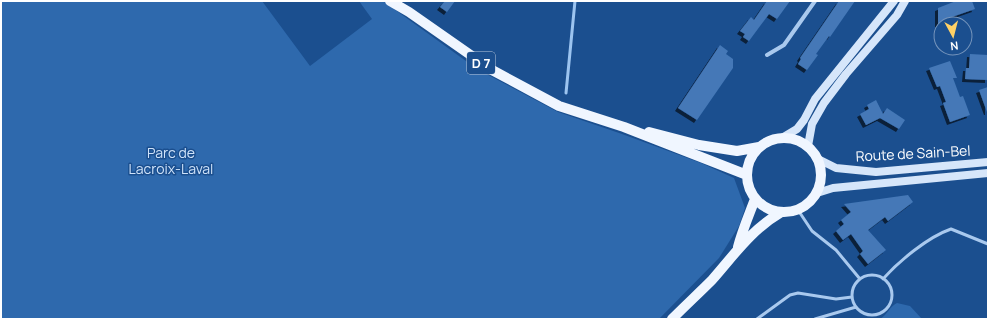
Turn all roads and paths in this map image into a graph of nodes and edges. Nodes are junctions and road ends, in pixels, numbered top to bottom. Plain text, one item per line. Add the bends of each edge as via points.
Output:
1 (390, 1) edge
2 (399, 1) edge
3 (816, 1) edge
4 (894, 1) edge
5 (905, 1) edge
6 (409, 12) junction
7 (767, 55) dead end
8 (624, 128) junction
9 (782, 138) junction
10 (808, 146) junction
11 (759, 147) junction
12 (818, 159) junction
13 (988, 162) edge
14 (988, 173) edge
15 (747, 174) junction
16 (817, 194) junction
17 (755, 199) junction
18 (798, 210) junction
19 (780, 212) junction
20 (988, 244) edge
21 (738, 247) junction
22 (860, 279) junction
23 (883, 279) junction
24 (852, 298) junction
25 (856, 307) junction
26 (672, 319) edge
27 (757, 319) edge
28 (815, 319) edge

1 - 6 main road, D 7
2 - 6 main road, D 7
3 - 7 street via 784,45
4 - 9 main road via 818,95 797,129
5 - 10 main road via 897,15 824,103 812,124
6 - 8 main road, D 7 via 492,70 559,106
8 - 11 main road, D 7 via 737,151
8 - 15 main road, D 7
9 - 10 main road via 791,138
9 - 11 main road
10 - 12 main road
11 - 15 main road via 752,155
12 - 13 main road, Route de Sain-Bel via 836,168 876,172
12 - 16 main road via 822,170
14 - 16 main road, Route de Sain-Bel via 833,188
15 - 17 main road via 750,190
16 - 18 main road
17 - 19 main road via 762,206
17 - 21 main road
18 - 19 main road
18 - 22 lane via 812,231 836,250
19 - 21 main road via 760,226
20 - 23 lane via 951,229 938,234
21 - 26 main road via 712,280
22 - 23 lane via 872,276
22 - 24 lane via 854,288
23 - 25 lane via 891,293 891,299 885,309 875,315 869,315
24 - 25 lane
24 - 27 lane via 836,299 798,293 790,295
25 - 28 lane

